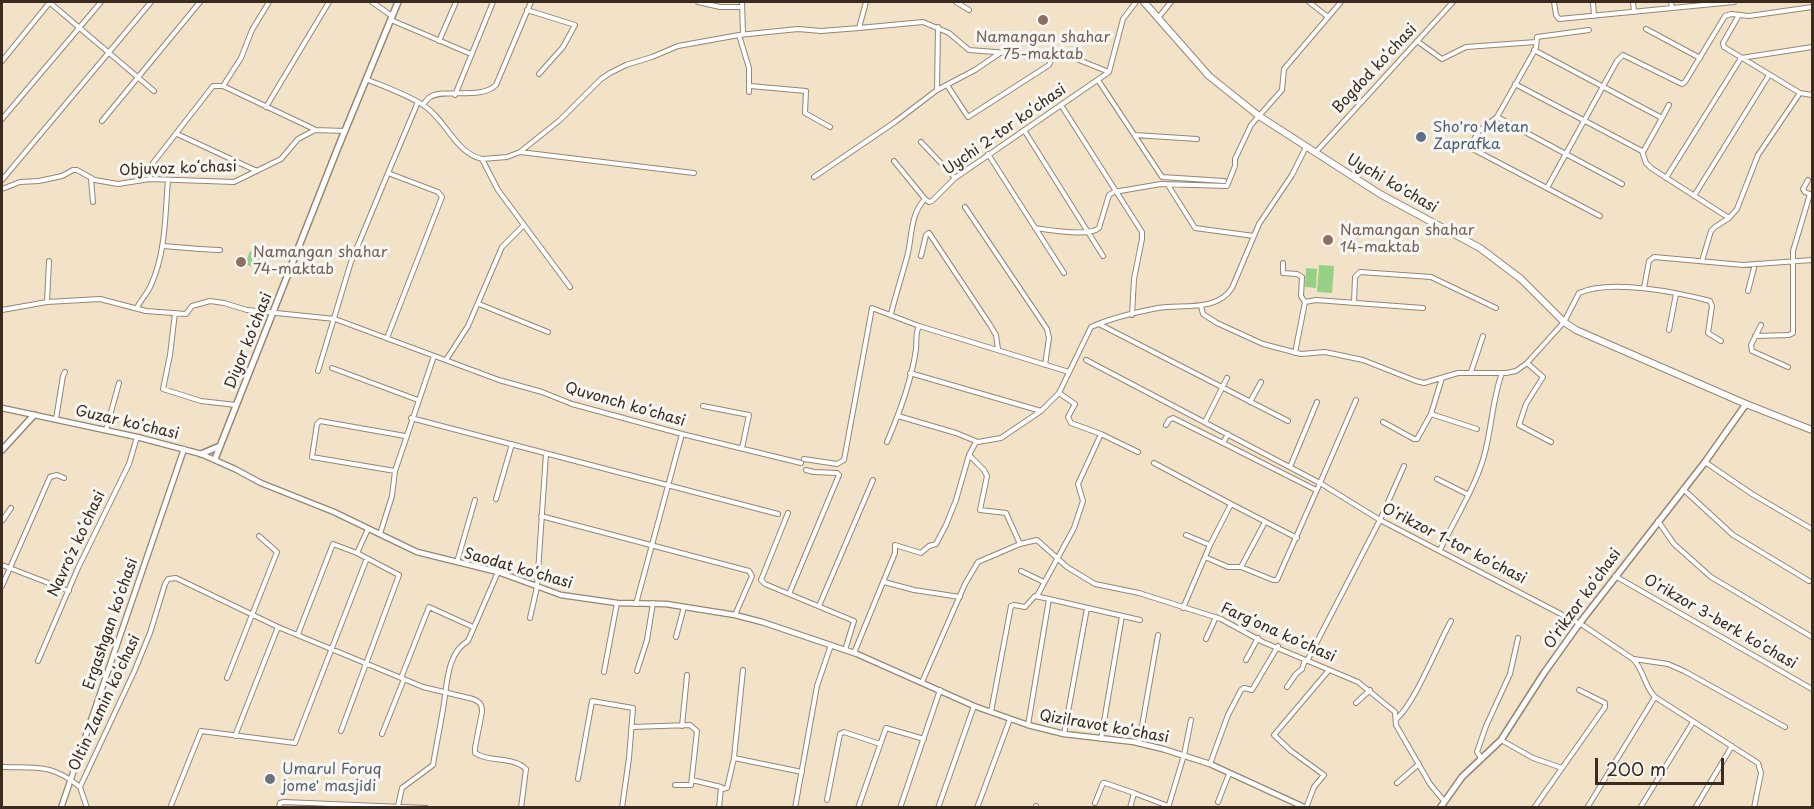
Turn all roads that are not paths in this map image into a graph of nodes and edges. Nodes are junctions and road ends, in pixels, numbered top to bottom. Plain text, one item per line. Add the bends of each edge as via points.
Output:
1 (49, 2) edge
2 (101, 2) edge
3 (151, 2) edge
4 (200, 2) edge
5 (269, 2) edge
6 (329, 2) edge
7 (372, 2) edge
8 (398, 2) edge
9 (456, 2) edge
10 (493, 2) edge
11 (531, 2) edge
12 (698, 2) edge
13 (866, 2) edge
14 (956, 2) edge
15 (1136, 2) edge
16 (1144, 2) edge
17 (1171, 2) edge
18 (1309, 2) edge
19 (1341, 2) edge
20 (1454, 2) edge
21 (1554, 2) edge
22 (1593, 2) edge
23 (1633, 2) edge
24 (1671, 2) edge
25 (1734, 2) edge
26 (1711, 3) edge
27 (742, 4) edge
28 (1812, 7) edge
29 (1672, 8) junction
30 (527, 10) junction
31 (969, 10) dead end
32 (1634, 12) junction
33 (1739, 15) junction
34 (1594, 16) junction
35 (1328, 17) junction
36 (392, 18) junction
37 (1158, 18) junction
38 (80, 27) junction
39 (938, 27) junction
40 (860, 28) junction
41 (1646, 29) dead end
42 (1590, 30) dead end
43 (741, 34) junction
44 (440, 41) junction
45 (1417, 41) junction
46 (1536, 42) junction
47 (1812, 48) edge
48 (1534, 50) junction
49 (109, 51) junction
50 (1000, 53) junction
51 (471, 54) junction
52 (1053, 56) junction
53 (1700, 58) junction
54 (1741, 58) junction
55 (2, 61) edge
56 (1109, 72) junction
57 (538, 74) dead end
58 (1769, 75) junction
59 (138, 77) junction
60 (366, 79) junction
61 (1098, 80) junction
62 (1515, 84) junction
63 (947, 85) junction
64 (223, 86) junction
65 (750, 86) junction
66 (1603, 87) junction
67 (938, 90) junction
68 (154, 91) dead end
69 (750, 92) dead end
70 (1800, 93) junction
71 (455, 95) junction
72 (1812, 95) edge
73 (418, 102) junction
74 (423, 105) junction
75 (1061, 105) junction
76 (1669, 105) dead end
77 (266, 107) junction
78 (1259, 116) junction
79 (1497, 117) junction
80 (1662, 118) junction
81 (2, 119) edge
82 (102, 121) dead end
83 (1585, 121) junction
84 (830, 127) dead end
85 (315, 130) junction
86 (1024, 130) junction
87 (345, 131) junction
88 (177, 133) junction
89 (1134, 135) junction
90 (1197, 140) dead end
91 (921, 142) dead end
92 (1306, 147) junction
93 (520, 152) junction
94 (1643, 152) junction
95 (1315, 153) junction
96 (988, 154) junction
97 (1566, 154) junction
98 (482, 159) junction
99 (894, 161) dead end
100 (258, 172) junction
101 (388, 173) junction
102 (694, 173) dead end
103 (814, 177) dead end
104 (91, 178) junction
105 (955, 178) junction
106 (1666, 178) junction
107 (150, 179) junction
108 (2, 180) edge
109 (168, 180) junction
110 (1808, 180) dead end
111 (1224, 181) dead end
112 (1622, 184) dead end
113 (1167, 185) junction
114 (1547, 188) junction
115 (2, 189) edge
116 (1114, 192) junction
117 (1811, 194) edge
118 (1694, 196) junction
119 (925, 198) junction
120 (93, 202) dead end
121 (965, 207) dead end
122 (1600, 216) dead end
123 (1729, 218) junction
124 (524, 225) junction
125 (1035, 228) junction
126 (1087, 233) junction
127 (1254, 236) junction
128 (161, 246) junction
129 (220, 250) dead end
130 (921, 255) dead end
131 (1103, 256) dead end
132 (1812, 260) edge
133 (49, 261) dead end
134 (1702, 261) junction
135 (1792, 261) junction
136 (1283, 263) dead end
137 (1755, 264) junction
138 (1064, 273) dead end
139 (570, 287) dead end
140 (1644, 288) junction
141 (1748, 291) dead end
142 (1676, 294) junction
143 (47, 302) junction
144 (1305, 302) junction
145 (1354, 303) junction
146 (479, 304) junction
147 (1201, 306) junction
148 (137, 308) junction
149 (1423, 308) dead end
150 (1496, 308) dead end
151 (2, 310) edge
152 (273, 313) junction
153 (175, 314) junction
154 (891, 314) junction
155 (1132, 315) junction
156 (335, 319) junction
157 (1564, 322) junction
158 (1099, 324) junction
159 (1761, 325) dead end
160 (918, 326) junction
161 (1669, 330) dead end
162 (548, 332) dead end
163 (1483, 336) dead end
164 (1755, 336) junction
165 (387, 338) junction
166 (1721, 341) dead end
167 (998, 349) junction
168 (1295, 352) junction
169 (434, 356) junction
170 (446, 360) junction
171 (1086, 360) dead end
172 (1527, 363) junction
173 (1045, 364) junction
174 (1788, 367) dead end
175 (332, 368) dead end
176 (318, 371) dead end
177 (65, 372) dead end
178 (1069, 372) junction
179 (1471, 372) junction
180 (910, 373) junction
181 (1502, 373) junction
182 (1227, 378) dead end
183 (1442, 378) junction
184 (1261, 382) dead end
185 (119, 383) dead end
186 (1222, 388) junction
187 (1059, 393) junction
188 (418, 400) junction
189 (1356, 400) dead end
190 (1250, 402) junction
191 (1317, 402) dead end
192 (1746, 404) junction
193 (237, 405) junction
194 (703, 406) dead end
195 (2, 408) edge
196 (1041, 411) junction
197 (1431, 414) junction
198 (34, 415) junction
199 (898, 416) junction
200 (411, 418) junction
201 (56, 419) junction
202 (1288, 421) dead end
203 (1205, 422) junction
204 (1383, 422) dead end
205 (1166, 425) dead end
206 (1477, 429) dead end
207 (106, 430) junction
208 (1812, 430) edge
209 (682, 434) junction
210 (1101, 434) junction
211 (1228, 434) junction
212 (405, 436) junction
213 (137, 437) junction
214 (887, 442) dead end
215 (976, 442) junction
216 (1551, 442) dead end
217 (1223, 443) junction
218 (512, 444) junction
219 (221, 445) junction
220 (742, 448) junction
221 (184, 449) junction
222 (2, 450) edge
223 (1138, 452) dead end
224 (201, 454) junction
225 (546, 454) junction
226 (969, 455) junction
227 (215, 459) junction
228 (1705, 462) junction
229 (1154, 463) dead end
230 (1404, 466) dead end
231 (1290, 467) junction
232 (806, 470) dead end
233 (395, 471) junction
234 (64, 478) dead end
235 (1437, 479) dead end
236 (873, 480) dead end
237 (1320, 483) junction
238 (669, 484) junction
239 (1683, 489) junction
240 (1316, 490) junction
241 (1467, 494) junction
242 (496, 499) dead end
243 (475, 500) dead end
244 (1231, 504) junction
245 (11, 508) dead end
246 (788, 513) dead end
247 (777, 514) dead end
248 (541, 516) junction
249 (2, 520) edge
250 (1380, 520) junction
251 (1658, 520) junction
252 (1265, 522) junction
253 (368, 529) junction
254 (1812, 529) edge
255 (380, 534) junction
256 (1186, 535) dead end
257 (259, 536) dead end
258 (1297, 538) junction
259 (1020, 544) junction
260 (1210, 545) junction
261 (651, 546) junction
262 (1440, 550) junction
263 (357, 553) junction
264 (1205, 557) junction
265 (367, 558) junction
266 (1056, 559) junction
267 (457, 563) junction
268 (2, 565) edge
269 (1241, 567) junction
270 (10, 568) junction
271 (1021, 571) dead end
272 (498, 572) junction
273 (1615, 575) junction
274 (1809, 580) dead end
275 (884, 582) junction
276 (1044, 582) junction
277 (2, 586) edge
278 (537, 587) junction
279 (69, 591) junction
280 (789, 594) junction
281 (1037, 596) junction
282 (960, 597) junction
283 (1049, 599) junction
284 (617, 603) junction
285 (653, 603) junction
286 (636, 604) junction
287 (819, 606) junction
288 (684, 607) junction
289 (1087, 608) junction
290 (1183, 608) junction
291 (251, 614) junction
292 (735, 615) junction
293 (1122, 616) junction
294 (1216, 617) junction
295 (530, 618) dead end
296 (1140, 620) dead end
297 (1451, 621) dead end
298 (1579, 624) junction
299 (278, 627) junction
300 (473, 627) junction
301 (297, 635) junction
302 (1158, 635) dead end
303 (676, 637) dead end
304 (1812, 637) edge
305 (1258, 638) junction
306 (1518, 638) dead end
307 (1206, 639) dead end
308 (831, 645) junction
309 (1278, 646) junction
310 (332, 648) junction
311 (845, 650) junction
312 (854, 653) junction
313 (1633, 659) junction
314 (1246, 660) dead end
315 (38, 661) dead end
316 (1306, 661) junction
317 (366, 663) junction
318 (743, 670) dead end
319 (1329, 670) junction
320 (637, 671) dead end
321 (604, 672) dead end
322 (687, 675) dead end
323 (227, 678) dead end
324 (403, 678) junction
325 (922, 682) junction
326 (1287, 687) dead end
327 (1812, 689) edge
328 (940, 690) junction
329 (1370, 690) junction
330 (1579, 690) dead end
331 (445, 692) junction
332 (1655, 697) junction
333 (1356, 703) dead end
334 (974, 706) junction
335 (991, 712) junction
336 (1010, 719) junction
337 (1191, 720) dead end
338 (1395, 720) junction
339 (1693, 722) junction
340 (1028, 725) junction
341 (682, 726) junction
342 (632, 727) junction
343 (1785, 728) dead end
344 (341, 731) dead end
345 (382, 734) dead end
346 (1064, 734) junction
347 (235, 736) junction
348 (1101, 738) junction
349 (924, 739) junction
350 (1501, 740) junction
351 (1139, 743) junction
352 (880, 744) junction
353 (1732, 746) junction
354 (1184, 755) junction
355 (734, 758) junction
356 (1483, 759) junction
357 (1209, 764) junction
358 (1419, 764) junction
359 (2, 767) edge
360 (1562, 768) junction
361 (802, 772) junction
362 (1229, 774) junction
363 (578, 779) dead end
364 (70, 780) junction
365 (692, 780) junction
366 (1397, 783) dead end
367 (675, 784) dead end
368 (80, 787) junction
369 (722, 789) junction
370 (1134, 793) junction
371 (827, 800) dead end
372 (1444, 801) junction
373 (1095, 802) dead end
374 (1218, 802) dead end
375 (341, 805) edge
376 (398, 806) junction
377 (1296, 806) edge
378 (61, 807) edge
379 (87, 807) edge
380 (170, 807) edge
381 (279, 807) edge
382 (406, 807) edge
383 (426, 807) edge
384 (521, 807) edge
385 (622, 807) edge
386 (719, 807) edge
387 (795, 807) edge
388 (858, 807) edge
389 (900, 807) edge
390 (938, 807) edge
391 (977, 807) edge
392 (1130, 807) edge
393 (1168, 807) edge
394 (1306, 807) edge
395 (1440, 807) edge
396 (1534, 807) edge
397 (1587, 807) edge
398 (1640, 807) edge
399 (1695, 807) edge
400 (1754, 807) edge

1 - 38 street
1 - 55 street
2 - 38 street
3 - 49 street
4 - 59 street
5 - 64 street
6 - 77 street
7 - 36 street
8 - 36 main road, Diyor koʻchasi
9 - 44 street
10 - 51 street
11 - 30 street
12 - 27 street via 720,7
13 - 40 street
14 - 31 street
15 - 56 street via 1123,19
16 - 37 main road, Uychi ko'chasi
17 - 37 street
18 - 35 street
19 - 35 street
20 - 45 street, Bogdod koʻchasi
21 - 34 street via 1558,19
22 - 34 street
23 - 32 street
24 - 29 street
25 - 26 street
26 - 29 street
27 - 43 street
28 - 33 street
29 - 32 street
30 - 57 street via 575,25 563,47
30 - 71 street via 496,85 483,92
32 - 34 street
33 - 53 street via 1725,16
33 - 54 street via 1723,45
35 - 78 street via 1284,69 1282,90
36 - 44 street
36 - 60 main road, Diyor koʻchasi
37 - 78 main road, Uychi ko'chasi via 1209,75
38 - 49 street
38 - 81 street
39 - 40 street via 913,22
39 - 50 street via 969,50
39 - 67 street
40 - 43 street
41 - 53 street
42 - 46 street via 1539,36
43 - 65 street
43 - 93 street via 678,46 626,64 601,79 560,120
44 - 51 street
45 - 46 street via 1442,59 1466,47
45 - 95 street, Bogdod koʻchasi
46 - 48 street
47 - 54 street
48 - 62 street
48 - 66 street
49 - 59 street
49 - 108 street
50 - 52 street
50 - 63 street
51 - 71 street
52 - 56 street via 1074,58
52 - 63 street via 1049,65 968,117
53 - 66 street via 1681,84 1623,55
54 - 58 street
54 - 106 street
56 - 61 street, Uychi 2-tor koʻchasi
58 - 70 street
58 - 118 street
59 - 68 street
59 - 82 street
60 - 73 street
60 - 87 main road, Diyor koʻchasi
61 - 75 street, Uychi 2-tor koʻchasi
61 - 89 street
62 - 79 street
62 - 83 street
63 - 67 street
64 - 77 street
64 - 88 street via 210,88
65 - 69 street
65 - 84 street via 806,91 805,113
66 - 80 street
66 - 83 street
67 - 103 street
70 - 72 street
70 - 123 street via 1758,155 1738,206
71 - 74 street via 430,97
73 - 74 street
73 - 101 street
74 - 98 street via 464,149
75 - 86 street, Uychi 2-tor koʻchasi
75 - 116 street
76 - 80 street
77 - 85 street
78 - 92 main road, Uychi ko'chasi
78 - 113 street via 1245,137 1227,186
79 - 97 street
79 - 114 street via 1480,130 1469,147
80 - 94 street
83 - 94 street
83 - 97 street
85 - 87 street
85 - 100 street, Objuvoz koʻchasi
86 - 96 street, Uychi 2-tor koʻchasi
86 - 126 street
87 - 152 main road, Diyor koʻchasi
88 - 100 street
88 - 107 street via 153,163
89 - 90 street
89 - 111 street via 1161,177
91 - 105 street
92 - 95 main road, Uychi ko'chasi
92 - 127 street
93 - 98 street
93 - 102 street
94 - 106 street via 1648,166
95 - 157 main road, Uychi ko'chasi via 1380,194 1480,248 1521,279
96 - 105 street, Uychi 2-tor koʻchasi
96 - 125 street
97 - 112 street
97 - 114 street
98 - 124 street via 498,190
99 - 119 street
100 - 109 street, Objuvoz koʻchasi via 234,182
101 - 156 street via 351,262
101 - 165 street via 442,196
104 - 107 street, Objuvoz koʻchasi via 118,184
104 - 115 street, Objuvoz koʻchasi via 73,170
104 - 120 street
105 - 119 street, Uychi 2-tor koʻchasi via 932,201
106 - 118 street
107 - 109 street, Objuvoz koʻchasi
109 - 128 street
110 - 117 street via 1803,189
113 - 116 street
113 - 127 street via 1195,228
114 - 122 street
116 - 126 street via 1109,195 1100,228
116 - 155 street via 1142,235
117 - 135 street via 1795,238
118 - 123 street
119 - 154 street via 913,221
121 - 173 street via 1047,329
123 - 134 street via 1711,231
124 - 139 street
124 - 146 street via 502,247
125 - 126 street
125 - 138 street
126 - 131 street
127 - 147 street via 1229,292
128 - 129 street
128 - 148 street via 157,271
130 - 167 street via 929,233 996,335
132 - 135 street
133 - 143 street
134 - 137 street
134 - 140 street via 1652,258
135 - 137 street
135 - 164 street via 1793,333
136 - 144 street via 1283,273 1302,277 1301,296
137 - 141 street
140 - 142 street
140 - 157 street via 1581,292
142 - 161 street
142 - 166 street via 1710,301 1708,333
143 - 148 street via 100,299
143 - 151 street
144 - 145 street
144 - 168 street
145 - 149 street
145 - 150 street via 1355,277 1360,272 1431,277
146 - 162 street
146 - 170 street
147 - 155 street via 1169,306
147 - 168 street via 1203,314 1217,323 1263,344
148 - 153 street
152 - 153 street, Quvonch koʻchasi via 207,301 192,306 186,314
152 - 156 street, Quvonch koʻchasi
152 - 193 main road, Diyor koʻchasi
153 - 193 street via 163,389
154 - 160 street
154 - 220 street, Quvonch koʻchasi via 872,308 844,460 837,464 803,461
155 - 158 street
156 - 165 street, Quvonch koʻchasi
156 - 176 street
157 - 172 street
157 - 192 main road, Uychi ko'chasi
158 - 178 street via 1088,330
158 - 186 street
159 - 164 street
160 - 167 street
160 - 180 street
163 - 179 street
164 - 174 street via 1752,351
165 - 169 street, Quvonch koʻchasi
167 - 173 street
168 - 183 street via 1325,352 1363,360 1421,383
169 - 170 street, Quvonch koʻchasi
169 - 188 street
170 - 209 street, Quvonch koʻchasi via 572,404
171 - 203 street, Oʻrikzor 1-tor koʻchasi
172 - 181 street
172 - 216 street via 1543,377 1519,424
173 - 178 street
175 - 188 street
177 - 201 street
178 - 187 street
179 - 181 street
179 - 183 street
180 - 196 street
180 - 199 street
181 - 241 street via 1484,458
182 - 186 street
183 - 197 street
184 - 190 street
185 - 207 street
186 - 190 street
186 - 203 street
187 - 196 street
187 - 210 street via 1075,404 1068,420
188 - 200 street
189 - 237 street
190 - 202 street
191 - 231 street
192 - 208 main road, Uychi ko'chasi
192 - 228 main road, Oʻrikzor koʻchasi
193 - 219 main road, Diyor koʻchasi
194 - 220 street via 749,416
195 - 198 street, Guzar koʻchasi
196 - 215 street via 1001,438
197 - 204 street via 1416,440
197 - 206 street
198 - 201 street, Guzar koʻchasi
198 - 222 main road
199 - 214 street
199 - 215 street
200 - 212 street
200 - 218 street
201 - 207 street, Guzar koʻchasi
203 - 211 street, Oʻrikzor 1-tor koʻchasi
205 - 217 street via 1173,418
207 - 213 street, Guzar koʻchasi
209 - 220 street, Quvonch koʻchasi
209 - 238 street
210 - 223 street
210 - 266 street via 1078,484 1084,498 1074,528
211 - 217 street
211 - 231 street, Oʻrikzor 1-tor koʻchasi
212 - 233 street
212 - 233 street via 320,421 317,424 312,457
213 - 221 street, Guzar koʻchasi
213 - 279 street, Navroʻz koʻchasi via 129,464
215 - 226 street
217 - 240 street
218 - 225 street
218 - 242 street
219 - 224 main road
219 - 227 main road, Diyor koʻchasi
221 - 224 street, Guzar koʻchasi
221 - 364 street, Ergashgan koʻchasi
224 - 227 street, Guzar koʻchasi
225 - 238 street
225 - 248 street
226 - 259 street via 987,476 980,510 1005,512
226 - 275 street via 956,500 936,544 921,554 895,545
227 - 253 street, Saodat koʻchasi
228 - 239 main road, Oʻrikzor koʻchasi
228 - 254 street
229 - 244 street
230 - 250 street
231 - 237 street, Oʻrikzor 1-tor koʻchasi
232 - 280 street via 839,475
233 - 255 street
234 - 270 street via 50,477
235 - 241 street
236 - 287 street
237 - 240 street
237 - 250 street, Oʻrikzor 1-tor koʻchasi
238 - 247 street
238 - 261 street
239 - 251 main road, Oʻrikzor koʻchasi
239 - 274 street via 1733,535
240 - 258 street
241 - 262 street
243 - 267 street
244 - 252 street
244 - 260 street
245 - 249 street
246 - 280 street via 761,578 765,584
248 - 261 street
248 - 278 street
250 - 262 street, Oʻrikzor 1-tor koʻchasi
250 - 316 street
251 - 273 main road, Oʻrikzor koʻchasi
251 - 304 street via 1674,544 1711,577
252 - 258 street
252 - 269 street
253 - 255 street, Saodat koʻchasi
253 - 263 street
255 - 267 street, Saodat koʻchasi via 417,552
256 - 260 street
257 - 291 street via 277,552
258 - 269 street via 1277,580
259 - 266 street, Fargʻona koʻchasi via 1037,540
259 - 282 street via 979,561
260 - 264 street
261 - 286 street
261 - 292 street via 750,572 752,576
262 - 298 street, Oʻrikzor 1-tor koʻchasi
263 - 265 street
263 - 301 street via 334,544 330,547
264 - 269 street via 1228,567
264 - 290 street
265 - 310 street
265 - 317 street via 400,577
266 - 276 street
266 - 290 street, Fargʻona koʻchasi via 1095,584
267 - 272 street, Saodat koʻchasi
268 - 270 street
270 - 277 street
270 - 279 street
271 - 276 street
272 - 278 street, Saodat koʻchasi
272 - 300 street
273 - 298 main road, Oʻrikzor koʻchasi
273 - 327 street, Oʻrikzor 3-berk koʻchasi
275 - 282 street
275 - 312 street
276 - 281 street
278 - 284 street, Saodat koʻchasi via 561,596
278 - 295 street
279 - 315 street, Navroʻz koʻchasi
280 - 287 street
281 - 283 street
281 - 335 street via 1025,607 1014,605 1009,609
282 - 325 street
283 - 289 street
283 - 340 street
284 - 286 street, Saodat koʻchasi
284 - 321 street
285 - 286 street, Saodat koʻchasi
285 - 288 street, Saodat koʻchasi
285 - 320 street
287 - 311 street via 854,621
288 - 292 street, Saodat koʻchasi
288 - 303 street
289 - 293 street
289 - 346 street
290 - 294 street, Fargʻona koʻchasi
291 - 299 street
291 - 323 street
291 - 368 street, Oltin Zamin koʻchasi via 176,578 166,581 134,672
292 - 308 street, Saodat koʻchasi
293 - 296 street
293 - 348 street
294 - 305 street, Fargʻona koʻchasi
294 - 307 street
297 - 338 street via 1416,689
298 - 313 street, Oʻrikzor 1-tor koʻchasi
298 - 350 main road, Oʻrikzor koʻchasi
299 - 301 street
299 - 347 street
300 - 324 street via 429,607
300 - 331 street via 453,660
301 - 310 street
302 - 351 street
305 - 309 street, Fargʻona koʻchasi
305 - 314 street
306 - 356 street via 1510,674 1478,750
308 - 311 street, Qizilravot koʻchasi
308 - 361 street via 817,686
309 - 316 street, Fargʻona koʻchasi
309 - 357 street via 1252,690 1241,690
310 - 317 street
310 - 347 street via 295,744
311 - 312 street, Qizilravot koʻchasi
312 - 325 street, Qizilravot koʻchasi
313 - 332 street
313 - 343 street via 1668,664 1684,671
316 - 319 street, Fargʻona koʻchasi
316 - 326 street
317 - 324 street
317 - 344 street
318 - 355 street
319 - 329 street, Fargʻona koʻchasi
319 - 394 street via 1274,735 1324,774
322 - 341 street
324 - 331 street
324 - 345 street
325 - 328 street, Qizilravot koʻchasi
328 - 334 street, Qizilravot koʻchasi
328 - 349 street
329 - 333 street
329 - 338 street, Fargʻona koʻchasi via 1395,712
330 - 360 street via 1606,705
331 - 376 street via 433,765 402,788
331 - 384 street via 473,699 482,706 475,753 519,763 526,769
332 - 339 street
332 - 397 street
334 - 335 street, Qizilravot koʻchasi
334 - 390 street
335 - 336 street, Qizilravot koʻchasi
336 - 340 street, Qizilravot koʻchasi
336 - 391 street
337 - 354 street
338 - 358 street, Fargʻona koʻchasi
339 - 353 street
339 - 398 street
340 - 346 street, Qizilravot koʻchasi
341 - 342 street
341 - 365 street via 693,726 698,731
342 - 363 street via 633,708 592,701
342 - 385 street
346 - 348 street, Qizilravot koʻchasi
347 - 380 street via 201,731
348 - 351 street, Qizilravot koʻchasi
349 - 352 street via 888,727
349 - 389 street
350 - 356 main road, Oʻrikzor koʻchasi
350 - 360 street
351 - 354 street, Qizilravot koʻchasi
352 - 371 street via 840,734
352 - 388 street
353 - 399 street
353 - 400 street via 1761,768
354 - 357 street, Qizilravot koʻchasi
354 - 393 street
355 - 361 street
355 - 369 street via 727,788
356 - 372 main road, Oʻrikzor koʻchasi via 1462,777
357 - 362 street, Qizilravot koʻchasi
358 - 366 street
358 - 372 street, Fargʻona koʻchasi
359 - 364 street via 41,767
360 - 396 street
361 - 387 street
362 - 374 street
362 - 377 street, Qizilravot koʻchasi
364 - 368 street
364 - 378 street, Ergashgan koʻchasi
365 - 367 street via 690,786
365 - 369 street
368 - 379 street
369 - 386 street
370 - 373 street via 1103,783
370 - 392 street
370 - 393 street
372 - 395 main road, Oʻrikzor koʻchasi
375 - 376 street
375 - 381 street via 284,802
376 - 382 street
377 - 394 street, Qizilravot koʻchasi
382 - 383 street

